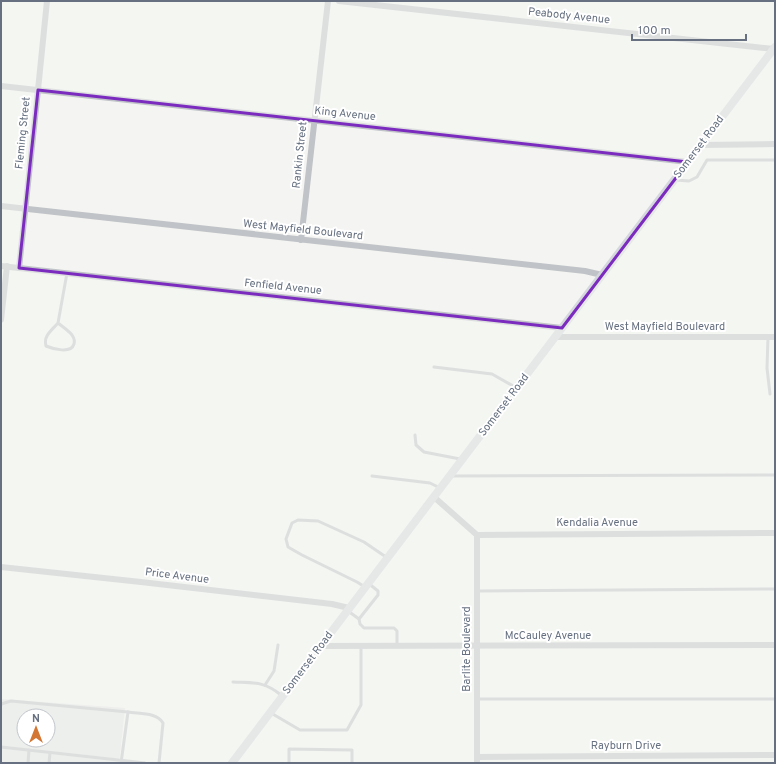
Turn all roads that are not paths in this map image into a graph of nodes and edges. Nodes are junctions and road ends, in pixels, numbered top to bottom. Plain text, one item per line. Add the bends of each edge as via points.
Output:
1 (47, 1) edge
2 (328, 1) edge
3 (338, 1) edge
4 (774, 48) edge
5 (1, 86) edge
6 (38, 90) junction
7 (314, 120) junction
8 (775, 144) edge
9 (701, 145) junction
10 (775, 160) edge
11 (688, 162) junction
12 (674, 180) junction
13 (1, 206) edge
14 (25, 209) junction
15 (301, 240) junction
16 (4, 266) edge
17 (19, 268) junction
18 (67, 273) junction
19 (602, 275) junction
20 (1, 320) edge
21 (58, 323) junction
22 (562, 328) junction
23 (555, 337) junction
24 (768, 338) junction
25 (775, 338) edge
26 (434, 367) dead end
27 (516, 388) junction
28 (770, 394) dead end
29 (415, 435) dead end
30 (462, 460) junction
31 (775, 475) edge
32 (372, 476) dead end
33 (449, 476) junction
34 (440, 488) junction
35 (434, 497) junction
36 (775, 533) edge
37 (477, 535) junction
38 (387, 558) junction
39 (1, 567) edge
40 (367, 585) junction
41 (775, 589) edge
42 (477, 591) junction
43 (348, 609) junction
44 (359, 619) junction
45 (278, 645) dead end
46 (775, 645) edge
47 (320, 646) junction
48 (361, 646) junction
49 (397, 646) junction
50 (477, 646) junction
51 (233, 682) dead end
52 (264, 685) junction
53 (283, 696) junction
54 (477, 699) junction
55 (775, 699) edge
56 (1, 705) edge
57 (128, 712) junction
58 (270, 712) junction
59 (1, 747) edge
60 (29, 750) junction
61 (50, 753) junction
62 (775, 755) edge
63 (477, 760) edge
64 (121, 762) edge
65 (28, 763) edge
66 (49, 763) edge
67 (144, 763) edge
68 (159, 763) edge
69 (232, 763) edge
70 (289, 763) edge
71 (352, 763) edge

1 - 6 street, Fleming Street
2 - 7 street, Rankin Street
3 - 4 street, Peabody Avenue
4 - 9 main road, Somerset Road
5 - 6 street, King Avenue
6 - 7 street, King Avenue
6 - 14 street, Fleming Street
7 - 11 street, King Avenue
7 - 15 street, Rankin Street
8 - 9 street
9 - 11 main road, Somerset Road
10 - 12 lane via 707,160 697,177 688,181
11 - 12 main road, Somerset Road
12 - 19 main road, Somerset Road
13 - 14 street, West Mayfield Boulevard
14 - 15 street, West Mayfield Boulevard
14 - 17 street, Fleming Street
15 - 19 street, West Mayfield Boulevard via 585,271
16 - 17 street, Fenfield Avenue
16 - 20 street
17 - 18 street, Fenfield Avenue
18 - 21 lane
18 - 22 street, Fenfield Avenue
19 - 22 main road, Somerset Road
21 - 21 lane via 74,337 72,349 46,346 44,341 47,335
22 - 23 main road, Somerset Road
23 - 24 street, West Mayfield Boulevard
23 - 27 main road, Somerset Road
24 - 25 street, West Mayfield Boulevard
24 - 28 lane via 767,368
26 - 27 lane via 492,374
27 - 30 main road, Somerset Road
29 - 30 lane via 416,445 424,452
30 - 33 main road, Somerset Road
31 - 33 lane
32 - 34 lane via 430,483
33 - 34 main road, Somerset Road
34 - 35 main road, Somerset Road
35 - 37 street
35 - 38 main road, Somerset Road
36 - 37 street, Kendalia Avenue
37 - 42 street, Barlite Boulevard
38 - 40 main road, Somerset Road
38 - 40 lane via 364,542 318,521 298,520 292,523 286,539 288,547
39 - 43 street, Price Avenue via 332,604
40 - 43 main road, Somerset Road
40 - 44 lane via 378,591 378,595
41 - 42 lane
42 - 50 street, Barlite Boulevard
43 - 44 lane
43 - 47 main road, Somerset Road
44 - 49 lane via 364,628 394,628 397,631
45 - 52 lane via 274,671
46 - 50 street, McCauley Avenue
47 - 48 street, McCauley Avenue
47 - 53 main road, Somerset Road
48 - 49 street, McCauley Avenue
48 - 58 lane via 361,705 347,730 300,730
49 - 50 street, McCauley Avenue
50 - 54 street, Barlite Boulevard
51 - 52 lane
52 - 53 lane
53 - 58 main road, Somerset Road
54 - 55 lane
54 - 63 street, Barlite Boulevard
56 - 57 lane via 11,701
57 - 64 lane
57 - 68 lane via 160,718 163,723
58 - 69 main road, Somerset Road
59 - 60 lane
60 - 61 lane
60 - 65 lane
61 - 64 lane
61 - 66 lane
62 - 63 street, Rayburn Drive
64 - 67 lane
70 - 71 lane via 289,749 352,750

